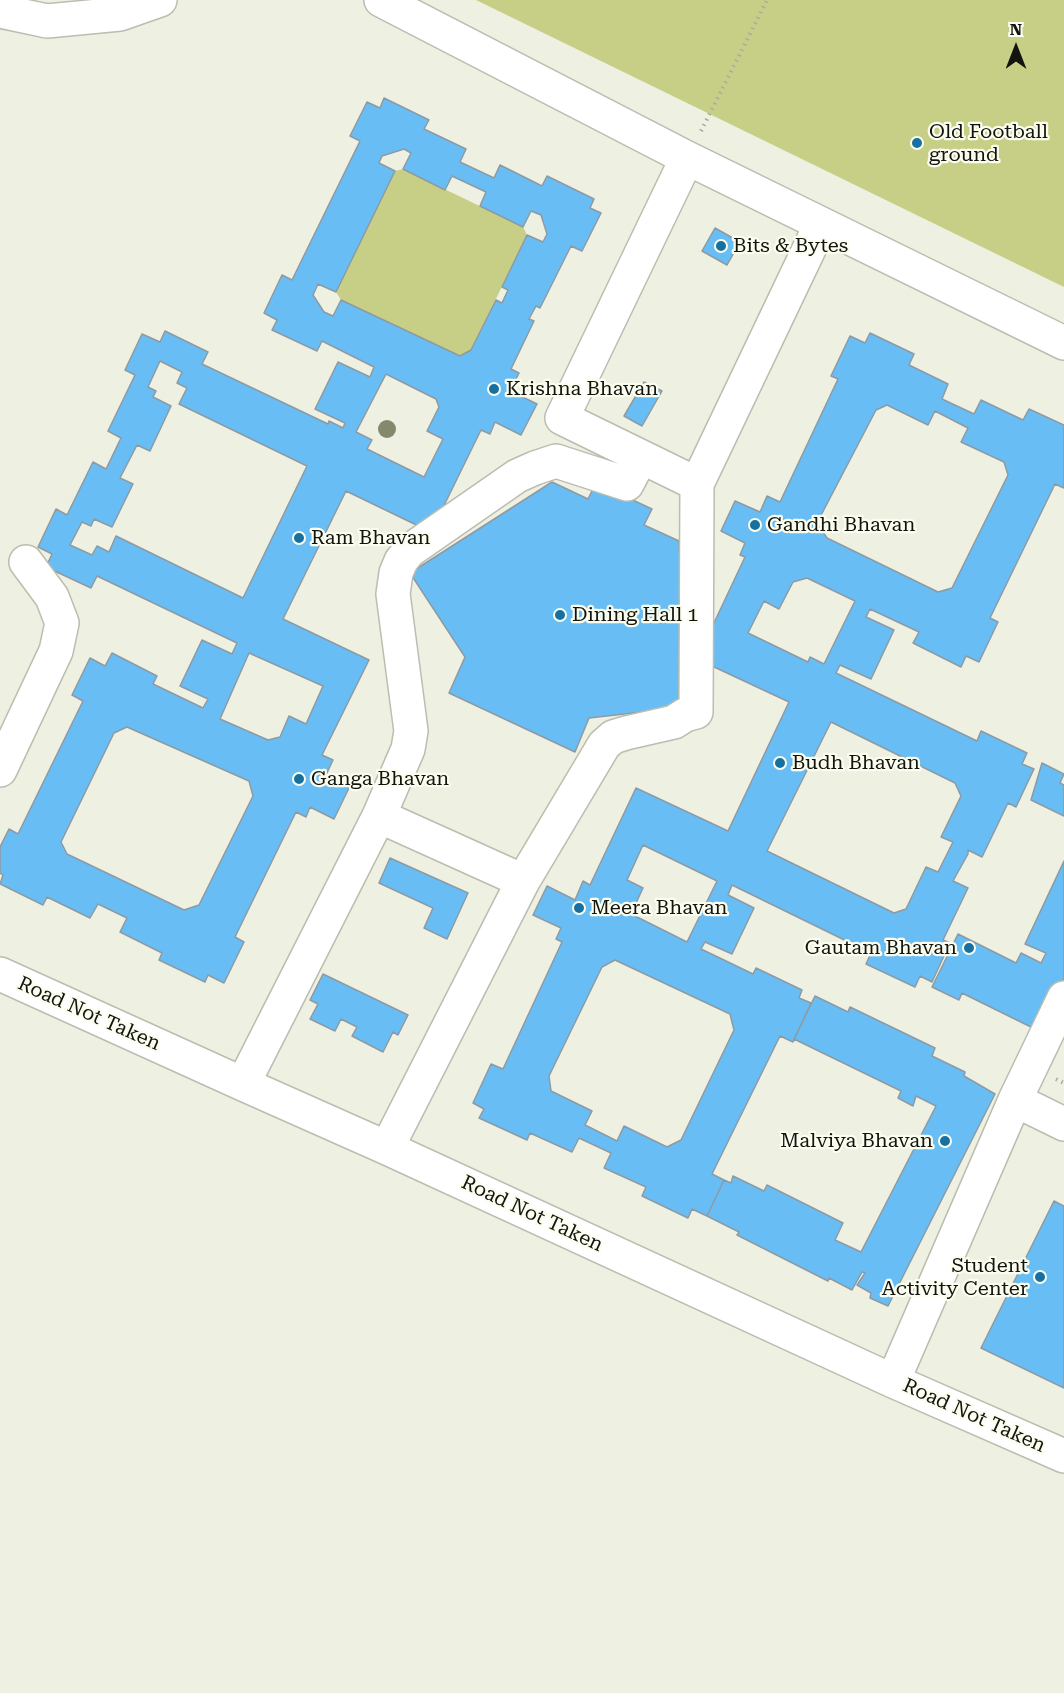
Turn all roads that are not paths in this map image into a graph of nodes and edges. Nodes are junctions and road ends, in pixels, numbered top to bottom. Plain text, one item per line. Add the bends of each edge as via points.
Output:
1 (160, 0) edge
2 (381, 0) edge
3 (0, 11) edge
4 (687, 158) junction
5 (821, 224) junction
6 (1064, 343) edge
7 (641, 457) junction
8 (697, 484) junction
9 (26, 562) dead end
10 (0, 770) edge
11 (379, 816) junction
12 (523, 881) junction
13 (0, 974) edge
14 (1064, 998) edge
15 (243, 1084) junction
16 (1015, 1100) junction
17 (1064, 1124) edge
18 (387, 1148) junction
19 (893, 1381) junction
20 (1064, 1456) edge

1 - 3 lane via 120,14 47,21
2 - 4 lane
4 - 5 lane
4 - 7 lane via 562,418
5 - 6 lane
5 - 8 lane
7 - 8 lane
7 - 11 lane via 627,484 556,461 535,468 517,476 409,551 401,561 393,594 411,731 408,749
8 - 12 lane via 696,712 674,722 613,737 604,745
9 - 10 lane via 52,597 62,623 56,651
11 - 12 lane
11 - 15 lane
12 - 18 lane
13 - 15 lane, Road Not Taken
14 - 16 lane
15 - 18 lane, Road Not Taken
16 - 17 lane
16 - 19 lane
18 - 19 lane, Road Not Taken
19 - 20 lane, Road Not Taken

